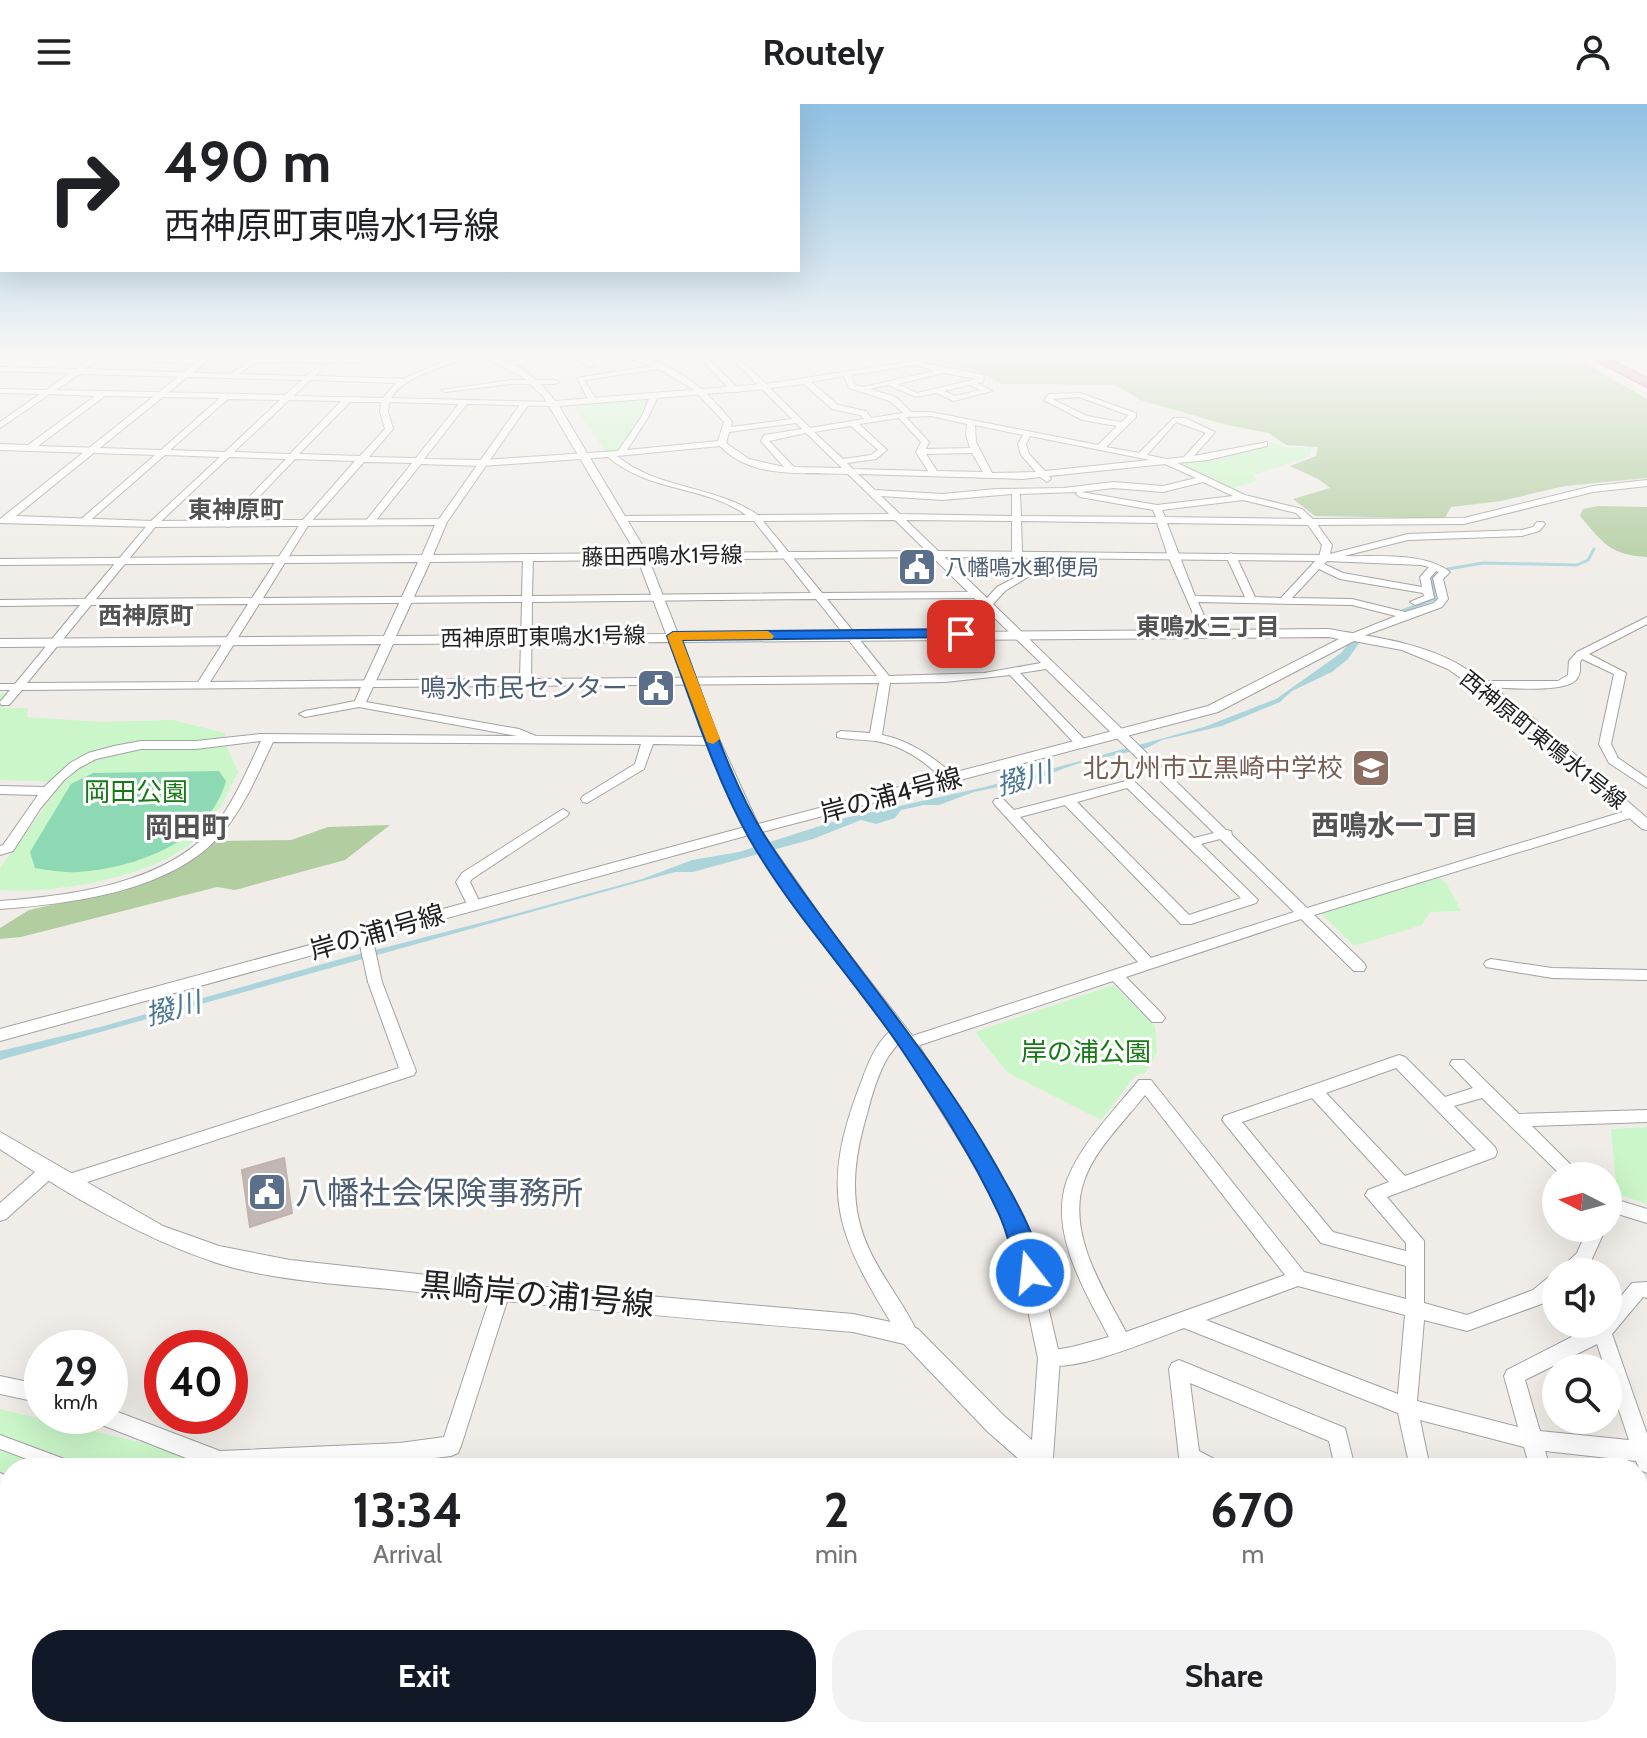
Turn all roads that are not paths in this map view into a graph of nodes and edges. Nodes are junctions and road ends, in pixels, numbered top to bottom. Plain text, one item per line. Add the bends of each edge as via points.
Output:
1 (50, 433) edge
2 (114, 433) edge
3 (185, 433) edge
4 (249, 433) edge
5 (314, 433) edge
6 (385, 433) edge
7 (440, 433) edge
8 (504, 433) edge
9 (571, 433) edge
10 (631, 433) edge
11 (726, 433) edge
12 (781, 433) edge
13 (809, 433) edge
14 (864, 433) edge
15 (919, 433) edge
16 (970, 433) edge
17 (1028, 433) edge
18 (1029, 433) edge
19 (1114, 433) edge
20 (1162, 433) edge
21 (1210, 433) edge
22 (722, 443) junction
23 (1264, 444) dead end
24 (0, 447) edge
25 (30, 448) junction
26 (1100, 448) junction
27 (93, 450) junction
28 (976, 450) junction
29 (163, 452) junction
30 (920, 452) junction
31 (616, 454) junction
32 (226, 455) junction
33 (291, 456) junction
34 (1141, 456) junction
35 (586, 457) junction
36 (360, 459) junction
37 (1186, 460) junction
38 (418, 461) junction
39 (1166, 461) junction
40 (839, 462) junction
41 (482, 463) junction
42 (792, 470) junction
43 (849, 471) junction
44 (934, 473) junction
45 (989, 475) junction
46 (1043, 475) junction
47 (1204, 479) junction
48 (1647, 483) edge
49 (1064, 491) junction
50 (1016, 492) junction
51 (874, 493) junction
52 (1242, 497) junction
53 (1157, 508) junction
54 (898, 517) junction
55 (1016, 518) junction
56 (622, 519) junction
57 (757, 519) junction
58 (1159, 520) junction
59 (3, 522) edge
60 (83, 522) junction
61 (370, 522) junction
62 (442, 522) junction
63 (1311, 522) junction
64 (305, 523) junction
65 (153, 524) junction
66 (228, 524) junction
67 (1540, 524) dead end
68 (785, 554) junction
69 (934, 554) junction
70 (1020, 555) junction
71 (641, 556) junction
72 (1173, 556) junction
73 (1231, 556) junction
74 (528, 557) junction
75 (425, 558) junction
76 (281, 559) junction
77 (124, 561) junction
78 (1322, 561) junction
79 (0, 562) edge
80 (1440, 568) junction
81 (1428, 591) junction
82 (974, 595) junction
83 (818, 596) junction
84 (658, 598) junction
85 (527, 599) junction
86 (1191, 599) junction
87 (406, 600) junction
88 (256, 601) junction
89 (1252, 601) junction
90 (1283, 601) junction
91 (0, 603) edge
92 (89, 603) junction
93 (986, 605) junction
94 (1399, 613) junction
95 (1647, 620) edge
96 (1206, 632) junction
97 (1017, 633) junction
98 (849, 635) junction
99 (673, 636) junction
100 (1355, 636) junction
101 (526, 638) junction
102 (390, 639) junction
103 (231, 640) junction
104 (56, 642) junction
105 (0, 643) edge
106 (1581, 654) junction
107 (1049, 665) junction
108 (1013, 672) junction
109 (885, 679) junction
110 (692, 681) junction
111 (525, 682) junction
112 (369, 683) junction
113 (1481, 684) junction
114 (202, 685) junction
115 (19, 686) junction
116 (0, 687) edge
117 (5, 703) dead end
118 (359, 704) junction
119 (305, 714) dead end
120 (841, 735) dead end
121 (876, 735) junction
122 (1122, 736) junction
123 (269, 738) junction
124 (534, 740) junction
125 (648, 740) junction
126 (713, 741) junction
127 (1082, 744) junction
128 (951, 779) junction
129 (1647, 784) edge
130 (0, 790) edge
131 (48, 791) junction
132 (587, 799) dead end
133 (1068, 800) junction
134 (999, 802) dead end
135 (563, 813) dead end
136 (1633, 813) junction
137 (1011, 815) junction
138 (1647, 826) edge
139 (754, 831) junction
140 (1226, 834) junction
141 (1191, 843) junction
142 (0, 851) edge
143 (0, 905) edge
144 (474, 905) junction
145 (1305, 913) junction
146 (366, 941) junction
147 (1491, 964) dead end
148 (1149, 965) junction
149 (1359, 967) dead end
150 (1647, 975) edge
151 (1116, 976) junction
152 (1157, 1018) dead end
153 (0, 1035) edge
154 (904, 1038) junction
155 (1458, 1064) dead end
156 (1315, 1091) junction
157 (1484, 1091) junction
158 (1442, 1104) junction
159 (1647, 1116) edge
160 (1516, 1120) junction
161 (0, 1139) edge
162 (1559, 1162) edge
163 (48, 1171) junction
164 (69, 1181) junction
165 (1402, 1185) junction
166 (1622, 1208) edge
167 (0, 1214) edge
168 (1647, 1216) edge
169 (1415, 1261) junction
170 (1298, 1278) junction
171 (1647, 1290) edge
172 (501, 1292) junction
173 (1542, 1294) edge
174 (1622, 1309) edge
175 (1415, 1310) junction
176 (1186, 1320) junction
177 (910, 1336) junction
178 (1590, 1338) edge
179 (1604, 1338) edge
180 (1122, 1342) junction
181 (1049, 1358) junction
182 (0, 1385) edge
183 (24, 1390) edge
184 (1407, 1407) junction
185 (128, 1426) edge
186 (1532, 1440) junction
187 (0, 1442) edge
188 (1646, 1455) edge
189 (43, 1458) edge
190 (201, 1458) edge
191 (324, 1458) edge
192 (1035, 1458) edge
193 (1044, 1458) edge
194 (1191, 1458) edge
195 (1343, 1458) edge
196 (1418, 1458) edge
197 (1537, 1458) edge

1 - 25 street
2 - 27 street
3 - 29 street
4 - 32 street
5 - 33 street
6 - 36 street
7 - 38 street
8 - 41 street
9 - 35 street
10 - 31 street
11 - 22 street
12 - 42 street via 765,441
13 - 40 street
14 - 40 street via 883,450 873,457
15 - 30 street via 925,442
16 - 28 street
17 - 46 street via 1022,444 1025,455
18 - 26 street
19 - 26 street
20 - 34 street
21 - 37 street
22 - 31 street
22 - 42 street via 756,466
23 - 37 street
24 - 25 street
25 - 27 street
26 - 34 street
27 - 29 street
27 - 59 street
28 - 30 street
28 - 45 street
29 - 32 street
29 - 60 street
30 - 44 street
31 - 35 street
31 - 57 street via 629,471 723,498
32 - 33 street
32 - 65 street
33 - 36 street
33 - 66 street
34 - 39 street
35 - 41 street
35 - 56 street
36 - 38 street
36 - 64 street
37 - 39 street
38 - 41 street
38 - 61 street
39 - 46 street
39 - 47 street
40 - 43 street
41 - 62 street
42 - 43 street
43 - 44 street
43 - 51 street
44 - 45 street
45 - 46 street
46 - 49 street
47 - 49 street via 1163,489 1113,485
47 - 52 street
48 - 63 street via 1593,489 1464,521
49 - 50 street
49 - 53 street
50 - 51 street via 942,497
50 - 55 street
51 - 54 street
52 - 53 street
52 - 63 street via 1299,511
53 - 58 street
54 - 55 street
54 - 57 street
54 - 69 street
55 - 58 street
55 - 70 street
56 - 57 street
56 - 71 street
57 - 68 street
58 - 63 street
58 - 72 street
59 - 60 street
60 - 65 street
61 - 62 street
61 - 64 street
62 - 75 street
63 - 78 street via 1327,545
64 - 66 street
64 - 76 street
65 - 66 street
65 - 77 street
67 - 78 street via 1522,533 1408,537
68 - 69 street, 藤田西鳴水1号線
68 - 71 street, 藤田西鳴水1号線
68 - 83 street
69 - 70 street, 藤田西鳴水1号線
69 - 82 street
70 - 72 street, 藤田西鳴水1号線
70 - 93 street via 1023,577
71 - 74 street, 藤田西鳴水1号線
71 - 84 street
72 - 73 street, 藤田西鳴水1号線
72 - 86 street
73 - 78 street, 藤田西鳴水1号線
73 - 89 street
74 - 75 street, 藤田西鳴水1号線
74 - 85 street
75 - 76 street, 藤田西鳴水1号線
75 - 87 street
76 - 77 street, 藤田西鳴水1号線
76 - 88 street
77 - 79 street, 藤田西鳴水1号線
77 - 92 street
78 - 80 street via 1379,559
78 - 81 street via 1340,576
78 - 90 street
80 - 81 street via 1428,571
80 - 94 street via 1443,599 1438,605
81 - 94 street via 1429,598
82 - 83 street
82 - 93 street
83 - 84 street
83 - 98 street
84 - 85 street
84 - 99 street
85 - 87 street
85 - 101 street
86 - 89 street
86 - 96 street
87 - 88 street
87 - 102 street
88 - 92 street
88 - 103 street
89 - 90 street
90 - 94 street via 1352,602
91 - 92 street
92 - 104 street
93 - 97 street
94 - 100 street
95 - 106 street
96 - 97 street, 西神原町東鳴水1号線
96 - 100 street, 西神原町東鳴水1号線
97 - 98 street, 西神原町東鳴水1号線
97 - 107 street
98 - 99 street, 西神原町東鳴水1号線
98 - 109 street
99 - 101 street, 西神原町東鳴水1号線
99 - 110 street
100 - 113 street, 西神原町東鳴水1号線 via 1426,654
100 - 122 street, 岸の浦4号線 via 1246,695
101 - 102 street, 西神原町東鳴水1号線
101 - 111 street
102 - 103 street, 西神原町東鳴水1号線
102 - 112 street
103 - 104 street, 西神原町東鳴水1号線
103 - 114 street
104 - 105 street, 西神原町東鳴水1号線
104 - 115 street
106 - 113 street via 1574,661 1572,679 1560,684
106 - 129 street via 1620,673 1605,744 1613,760
107 - 108 street
107 - 122 street
108 - 109 street
108 - 127 street
109 - 110 street
109 - 121 street
110 - 111 street
110 - 126 street
111 - 112 street
112 - 114 street
112 - 118 street
113 - 136 street, 西神原町東鳴水1号線
114 - 115 street
115 - 116 street
115 - 117 street
118 - 119 street
118 - 124 street
120 - 121 street
121 - 128 street via 925,755
122 - 127 street, 岸の浦4号線
122 - 140 street
123 - 124 street
123 - 131 street via 110,749 70,766
123 - 143 street via 227,815 193,852 157,871 79,897
124 - 125 street
125 - 126 street
125 - 132 street via 640,766
126 - 139 street
127 - 128 street, 岸の浦4号線
128 - 139 street, 岸の浦4号線
130 - 131 street
131 - 142 street via 8,848
133 - 137 street
133 - 141 street via 1130,784
133 - 141 street via 1186,921 1251,900
134 - 137 street
135 - 144 street via 467,876 463,882
136 - 138 street, 西神原町東鳴水1号線
136 - 145 street
137 - 148 street
139 - 144 street, 岸の浦1号線
139 - 154 street
140 - 141 street
140 - 145 street
144 - 146 street, 岸の浦1号線
145 - 148 street
145 - 149 street
146 - 153 street, 岸の浦1号線
146 - 164 street via 408,1071
147 - 150 street via 1552,973
148 - 151 street
151 - 152 street
151 - 154 street
154 - 177 street via 886,1044 867,1086 843,1178 858,1252
154 - 181 street via 1010,1212 1026,1254
155 - 157 street
156 - 158 street via 1399,1061
156 - 165 street
156 - 169 street via 1230,1120 1327,1238
157 - 158 street
157 - 160 street
158 - 165 street via 1489,1152
159 - 160 street
160 - 162 street
161 - 163 street, 黒崎岸の浦1号線
163 - 164 street, 黒崎岸の浦1号線
163 - 167 street
164 - 172 street, 黒崎岸の浦1号線 via 156,1232 218,1255 290,1269
165 - 169 street via 1374,1195 1415,1241
166 - 168 street
169 - 175 street
170 - 175 street
170 - 176 street
170 - 180 street via 1145,1084 1095,1149 1071,1199 1077,1242
171 - 174 street via 1639,1289
172 - 177 street, 黒崎岸の浦1号線 via 853,1323
172 - 191 street via 451,1446
173 - 175 street via 1467,1323
175 - 184 street
176 - 180 street
176 - 184 street
177 - 192 street
178 - 186 street via 1514,1376
179 - 188 street
180 - 181 street
181 - 193 street
182 - 183 street
184 - 186 street
184 - 196 street
185 - 190 street
186 - 188 street
186 - 197 street
187 - 189 street
194 - 195 street via 1179,1369 1338,1435

